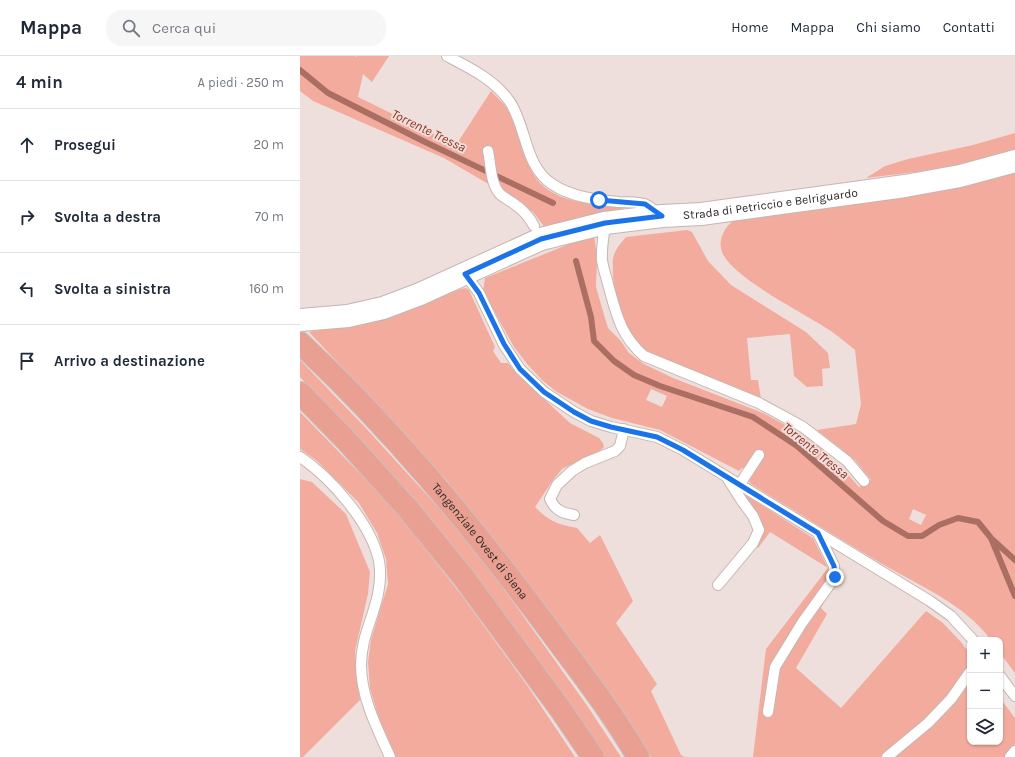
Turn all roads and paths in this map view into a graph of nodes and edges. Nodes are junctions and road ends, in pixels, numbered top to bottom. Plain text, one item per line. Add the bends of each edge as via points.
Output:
1 (447, 56) edge
2 (489, 156) dead end
3 (1015, 161) edge
4 (662, 216) junction
5 (605, 223) junction
6 (534, 226) dead end
7 (465, 274) junction
8 (300, 320) edge
9 (300, 343) edge
10 (300, 393) edge
11 (624, 430) junction
12 (759, 455) dead end
13 (300, 457) edge
14 (727, 477) junction
15 (864, 481) dead end
16 (740, 484) junction
17 (574, 515) dead end
18 (818, 533) junction
19 (718, 585) dead end
20 (970, 637) edge
21 (969, 673) edge
22 (1003, 680) edge
23 (1015, 696) edge
24 (768, 712) dead end
25 (1015, 751) edge
26 (390, 757) edge
27 (593, 757) edge
28 (638, 757) edge
29 (887, 757) edge
30 (1010, 757) edge

1 - 4 lane via 489,80 506,98 516,114 527,149 540,174 553,185 568,192 599,200 645,204
2 - 6 lane via 493,179 500,194 528,216
3 - 4 street, Strada di Petriccio e Belriguardo via 960,176 905,186 701,214
4 - 5 street, Strada di Petriccio e Belriguardo
5 - 7 street, Strada di Petriccio e Belriguardo via 541,239
5 - 15 lane via 602,260 614,309 634,348 644,356 759,403 803,427 846,461
7 - 8 street, Strada di Petriccio e Belriguardo via 383,308 348,316
7 - 11 lane via 479,293 504,344 520,369 544,392 574,412 591,421
9 - 28 highway, Tangenziale Ovest di Siena via 375,418 442,492 589,682
10 - 27 highway via 408,510 464,578
11 - 14 lane via 657,437
11 - 17 lane via 620,446 615,451 585,463 557,485 550,499 554,507 564,514
12 - 16 lane
13 - 26 lane via 326,479 354,510 376,549 380,563 380,580 363,642 361,666 363,689
14 - 16 lane
14 - 19 lane via 753,516 759,530 753,543
16 - 18 lane
18 - 20 lane via 930,601 951,616
18 - 24 lane via 834,566 835,577 775,667
21 - 29 lane via 951,699 928,723
22 - 23 lane
25 - 30 lane

